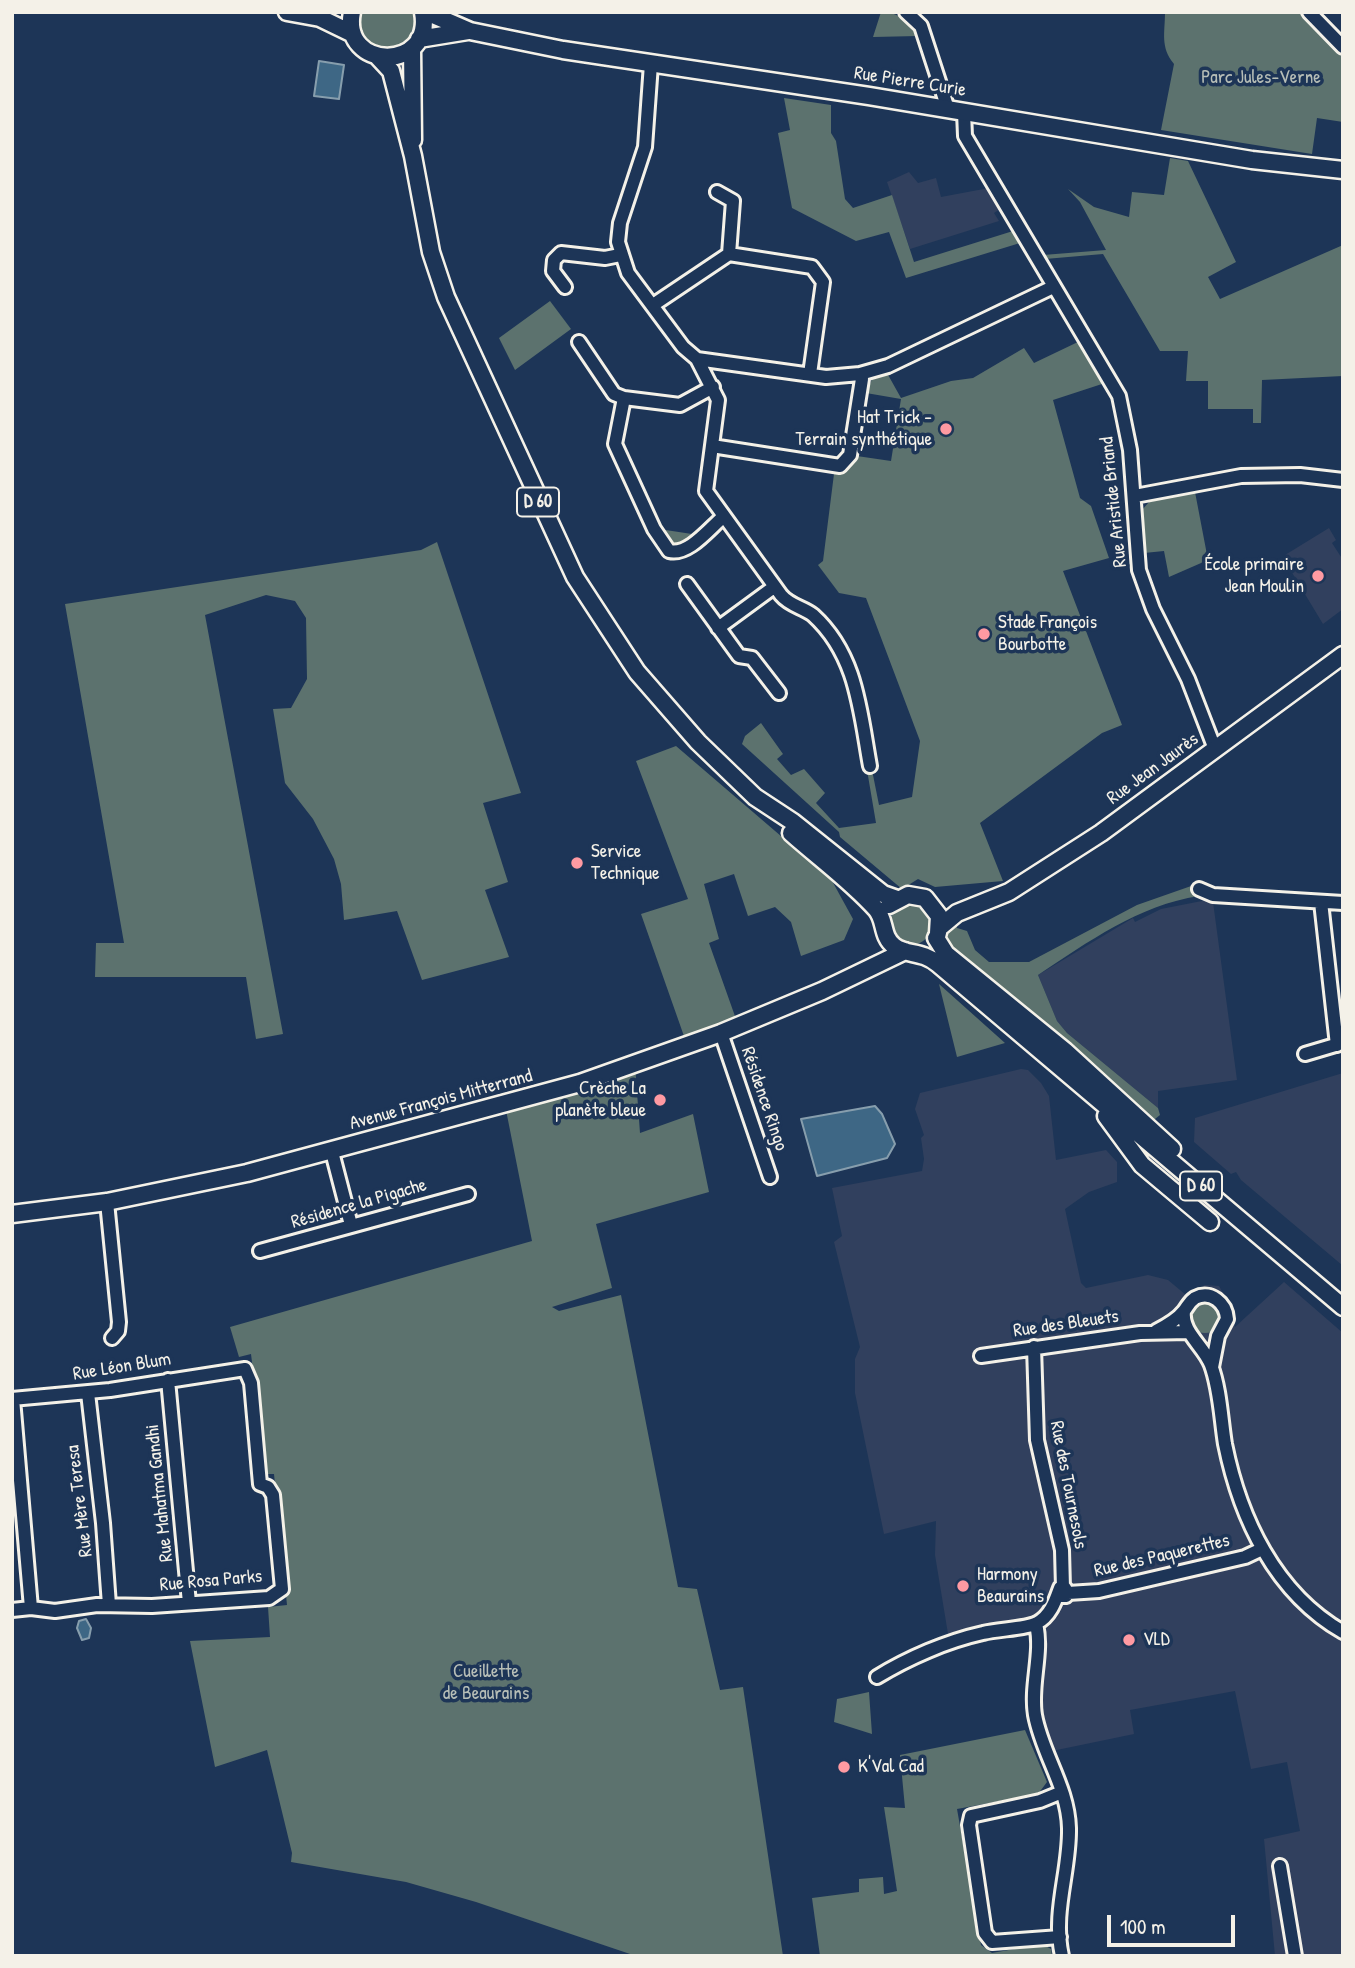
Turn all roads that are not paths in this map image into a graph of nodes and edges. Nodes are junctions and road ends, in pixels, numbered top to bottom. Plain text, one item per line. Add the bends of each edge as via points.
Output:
1 (287, 12) edge
2 (352, 12) edge
3 (424, 12) edge
4 (906, 12) edge
5 (1309, 12) edge
6 (470, 31) junction
7 (353, 34) junction
8 (415, 44) junction
9 (1343, 47) edge
10 (378, 57) junction
11 (652, 64) junction
12 (956, 111) junction
13 (413, 156) junction
14 (1343, 170) edge
15 (718, 192) dead end
16 (729, 254) junction
17 (620, 255) junction
18 (1053, 287) junction
19 (565, 288) dead end
20 (653, 305) junction
21 (579, 342) dead end
22 (697, 359) junction
23 (810, 374) junction
24 (860, 374) junction
25 (713, 387) junction
26 (624, 398) junction
27 (712, 446) junction
28 (1342, 480) edge
29 (1135, 496) junction
30 (723, 517) junction
31 (687, 584) dead end
32 (777, 591) junction
33 (718, 628) junction
34 (1343, 655) edge
35 (779, 693) dead end
36 (1215, 749) junction
37 (870, 766) dead end
38 (755, 797) junction
39 (1199, 890) dead end
40 (897, 899) junction
41 (929, 902) junction
42 (980, 902) junction
43 (1321, 902) junction
44 (1343, 903) edge
45 (885, 929) junction
46 (937, 933) junction
47 (910, 951) junction
48 (864, 969) junction
49 (721, 1033) junction
50 (1340, 1044) edge
51 (1304, 1054) dead end
52 (1058, 1066) junction
53 (332, 1152) junction
54 (770, 1177) dead end
55 (468, 1194) dead end
56 (107, 1202) junction
57 (12, 1214) edge
58 (1210, 1222) dead end
59 (351, 1225) junction
60 (260, 1251) dead end
61 (1343, 1297) edge
62 (1343, 1307) edge
63 (1184, 1311) junction
64 (1156, 1332) junction
65 (1192, 1335) junction
66 (1218, 1336) junction
67 (112, 1338) dead end
68 (1034, 1348) junction
69 (981, 1356) dead end
70 (1212, 1367) junction
71 (238, 1368) joint
72 (168, 1380) junction
73 (88, 1393) junction
74 (13, 1399) edge
75 (18, 1519) edge
76 (1262, 1549) junction
77 (1063, 1592) junction
78 (189, 1603) junction
79 (109, 1605) junction
80 (31, 1608) junction
81 (12, 1610) edge
82 (1036, 1624) junction
83 (1343, 1632) edge
84 (877, 1677) dead end
85 (1062, 1793) junction
86 (1280, 1866) dead end
87 (1060, 1937) junction
88 (1062, 1956) edge
89 (1295, 1956) edge

1 - 7 main road via 320,18
2 - 7 main road
3 - 6 main road, Rue Pierre Curie
3 - 8 main road via 423,30
4 - 12 street, Rue Aristide Briand via 921,26
5 - 9 street
6 - 8 main road, Rue Pierre Curie
6 - 11 main road, Rue Pierre Curie
7 - 10 main road via 363,48
8 - 10 main road, Rue Pierre Curie via 396,57
8 - 13 main road, D 60
10 - 13 main road, D 60 via 391,71
11 - 12 main road, Rue Pierre Curie
11 - 17 street via 646,141 620,223
12 - 14 main road, Rue Pierre Curie via 1252,160
12 - 18 street, Rue Aristide Briand via 965,136
13 - 38 main road, D 60 via 431,252 446,297 575,577 653,692
15 - 16 street via 733,201
16 - 20 street
16 - 23 street via 818,271 823,282
17 - 19 street via 604,258 561,253 554,260 553,271
17 - 20 street
18 - 24 street via 888,366
18 - 29 street, Rue Aristide Briand via 1119,396
20 - 22 street
21 - 26 street via 614,394
22 - 23 street
22 - 25 street
23 - 24 street
24 - 27 street via 849,456 840,466
25 - 26 street via 680,405
25 - 27 street via 718,400
26 - 30 street via 615,444 669,551 685,550
27 - 30 street via 706,491
28 - 29 street via 1241,476
29 - 36 street, Rue Aristide Briand via 1139,570
30 - 32 street
31 - 33 street
32 - 33 street
32 - 37 street via 788,604 812,615 848,662
33 - 35 street via 740,656 752,658
34 - 36 main road, Rue Jean Jaurès
36 - 42 main road, Rue Jean Jaurès via 1058,861 1009,892
38 - 40 main road, D 60 via 883,894
38 - 45 main road, D 60 via 869,901
39 - 43 street via 1213,895
40 - 41 main road via 914,895
40 - 45 main road via 888,908
41 - 42 main road
41 - 46 main road via 939,916
42 - 46 main road via 957,913
43 - 44 street
43 - 50 street
45 - 47 main road
45 - 48 main road via 881,950
46 - 47 main road via 926,947
46 - 61 main road, D 60 via 946,954 1065,1051
47 - 48 main road, Avenue François Mitterrand
47 - 52 main road, D 60 via 932,959
48 - 49 main road, Avenue François Mitterrand
49 - 53 main road, Avenue François Mitterrand via 580,1083
49 - 54 street, Résidence Ringo
50 - 51 street
52 - 58 main road via 1106,1116 1142,1165
52 - 62 main road, D 60
53 - 56 main road, Avenue François Mitterrand
53 - 59 street
55 - 59 street, Résidence la Pigache
56 - 57 main road, Avenue François Mitterrand
56 - 67 street via 119,1322
59 - 60 street, Résidence la Pigache
63 - 64 street
63 - 65 street
63 - 66 street via 1199,1296 1217,1299 1225,1307 1227,1319
64 - 65 street, Rue des Bleuets
64 - 68 street, Rue des Bleuets
65 - 66 street via 1207,1340
65 - 70 street
66 - 70 street
68 - 69 street, Rue des Bleuets
68 - 77 street, Rue des Tournesols via 1037,1440 1062,1550
70 - 76 street via 1237,1491
71 - 72 street, Rue Léon Blum
71 - 78 street, Rue Rosa Parks via 245,1369 251,1383 260,1484 273,1495 282,1589 269,1598
72 - 73 street, Rue Léon Blum
72 - 78 street, Rue Mahatma Gandhi
73 - 74 street, Rue Léon Blum
73 - 79 street, Rue Mère Teresa
74 - 75 street
75 - 80 street
76 - 77 street, Rue des Paquerettes via 1245,1557 1099,1591
76 - 83 street via 1303,1603
77 - 82 street
78 - 79 street, Rue Rosa Parks
79 - 80 street, Rue Rosa Parks via 55,1611
80 - 81 street, Rue Rosa Parks
82 - 84 street via 980,1633
82 - 85 street via 1035,1715
85 - 87 street via 1069,1828 1059,1900
85 - 87 street via 971,1816 969,1825 985,1933 992,1942
86 - 89 street
87 - 88 street

